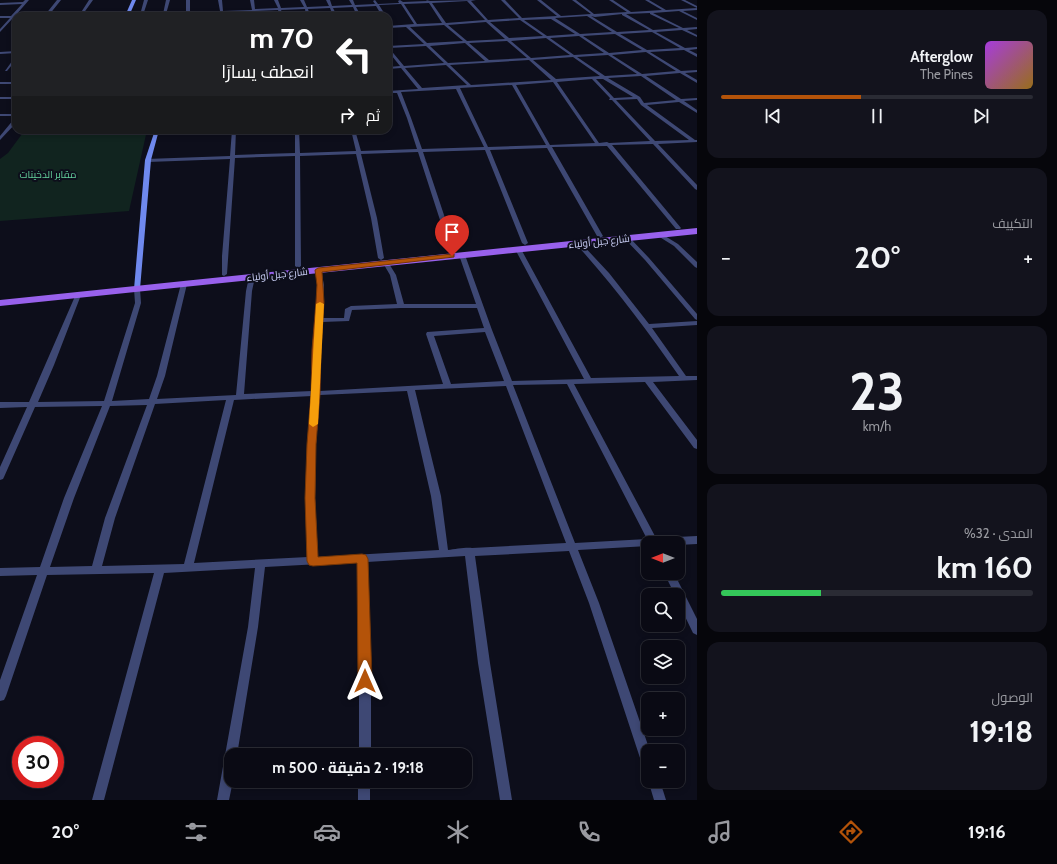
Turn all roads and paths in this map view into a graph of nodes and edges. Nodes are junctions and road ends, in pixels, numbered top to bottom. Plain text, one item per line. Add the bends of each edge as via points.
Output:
1 (59, 0) edge
2 (91, 0) edge
3 (134, 0) edge
4 (146, 0) edge
5 (168, 0) edge
6 (188, 0) edge
7 (220, 0) edge
8 (252, 0) edge
9 (276, 0) edge
10 (302, 0) edge
11 (328, 0) edge
12 (351, 0) edge
13 (375, 0) edge
14 (468, 0) edge
15 (474, 0) edge
16 (503, 0) edge
17 (539, 0) edge
18 (574, 0) edge
19 (611, 0) edge
20 (647, 0) edge
21 (683, 0) edge
22 (429, 1) edge
23 (26, 2) edge
24 (401, 2) edge
25 (0, 4) edge
26 (377, 5) junction
27 (354, 6) junction
28 (331, 7) junction
29 (306, 8) junction
30 (697, 8) edge
31 (280, 9) junction
32 (680, 10) junction
33 (253, 11) junction
34 (667, 11) junction
35 (18, 12) edge
36 (50, 12) edge
37 (82, 12) edge
38 (129, 12) edge
39 (142, 12) edge
40 (165, 12) edge
41 (188, 12) edge
42 (222, 12) joint
43 (281, 12) edge
44 (307, 12) edge
45 (333, 12) edge
46 (357, 12) edge
47 (381, 12) edge
48 (650, 12) junction
49 (631, 13) junction
50 (622, 14) junction
51 (588, 16) junction
52 (595, 16) junction
53 (0, 17) edge
54 (12, 17) edge
55 (560, 17) junction
56 (552, 18) junction
57 (12, 19) edge
58 (697, 19) edge
59 (522, 20) junction
60 (488, 22) junction
61 (445, 24) junction
62 (416, 25) junction
63 (407, 26) junction
64 (392, 27) edge
65 (697, 28) edge
66 (684, 29) junction
67 (0, 31) edge
68 (652, 31) junction
69 (615, 33) junction
70 (580, 35) junction
71 (697, 36) edge
72 (546, 37) junction
73 (508, 40) junction
74 (468, 42) junction
75 (426, 45) junction
76 (392, 48) edge
77 (697, 48) edge
78 (684, 49) junction
79 (646, 51) junction
80 (12, 52) edge
81 (0, 53) edge
82 (392, 53) edge
83 (610, 54) junction
84 (574, 56) junction
85 (697, 56) edge
86 (530, 59) junction
87 (488, 61) junction
88 (12, 63) edge
89 (448, 64) junction
90 (403, 67) junction
91 (392, 68) edge
92 (0, 70) edge
93 (6, 70) junction
94 (11, 70) dead end
95 (697, 71) edge
96 (681, 72) junction
97 (642, 75) junction
98 (593, 78) junction
99 (605, 78) junction
100 (554, 80) junction
101 (697, 82) edge
102 (0, 83) edge
103 (12, 83) edge
104 (513, 83) junction
105 (470, 86) junction
106 (457, 87) junction
107 (421, 90) junction
108 (398, 91) junction
109 (392, 92) edge
110 (0, 98) edge
111 (12, 98) edge
112 (638, 98) junction
113 (611, 99) junction
114 (697, 99) edge
115 (680, 100) junction
116 (643, 104) junction
117 (697, 112) edge
118 (0, 115) edge
119 (12, 115) edge
120 (12, 126) edge
121 (0, 132) edge
122 (8, 132) junction
123 (155, 134) edge
124 (234, 134) edge
125 (297, 134) edge
126 (354, 134) edge
127 (697, 134) edge
128 (687, 135) junction
129 (0, 139) edge
130 (696, 141) edge
131 (654, 142) junction
132 (597, 143) junction
133 (606, 143) junction
134 (548, 145) junction
135 (486, 147) junction
136 (419, 150) junction
137 (358, 153) junction
138 (298, 156) junction
139 (233, 158) junction
140 (148, 160) junction
141 (697, 188) edge
142 (697, 226) edge
143 (678, 228) junction
144 (697, 231) edge
145 (660, 235) junction
146 (600, 236) junction
147 (627, 238) junction
148 (553, 243) junction
149 (578, 243) junction
150 (521, 246) junction
151 (458, 253) junction
152 (383, 260) junction
153 (298, 266) junction
154 (697, 266) edge
155 (318, 270) junction
156 (224, 274) junction
157 (252, 276) junction
158 (184, 284) junction
159 (137, 286) junction
160 (78, 295) junction
161 (0, 297) edge
162 (0, 303) edge
163 (401, 306) junction
164 (479, 306) junction
165 (697, 318) edge
166 (319, 320) junction
167 (697, 323) edge
168 (647, 326) junction
169 (488, 330) junction
170 (684, 378) junction
171 (697, 378) edge
172 (648, 379) junction
173 (589, 381) junction
174 (570, 383) junction
175 (510, 384) junction
176 (448, 387) junction
177 (411, 389) junction
178 (316, 394) junction
179 (235, 398) junction
180 (152, 402) junction
181 (32, 404) junction
182 (107, 404) junction
183 (0, 405) edge
184 (697, 446) edge
185 (0, 477) edge
186 (650, 536) edge
187 (697, 540) edge
188 (685, 541) edge
189 (641, 543) edge
190 (572, 547) junction
191 (469, 551) junction
192 (444, 553) junction
193 (362, 559) junction
194 (313, 561) junction
195 (261, 563) junction
196 (188, 567) junction
197 (160, 569) junction
198 (96, 570) junction
199 (43, 571) junction
200 (0, 572) edge
201 (672, 580) edge
202 (697, 630) edge
203 (0, 696) edge
204 (641, 744) edge
205 (232, 748) edge
206 (365, 748) edge
207 (225, 788) edge
208 (364, 788) edge
209 (656, 788) edge
210 (98, 800) edge
211 (223, 800) edge
212 (364, 800) edge
213 (506, 800) edge
214 (660, 800) edge

1 - 36 street
2 - 37 street
3 - 38 street
4 - 39 street
5 - 40 street
6 - 41 street
7 - 42 street
8 - 33 street
9 - 31 street
10 - 29 street
11 - 28 street
12 - 27 street
13 - 26 street
14 - 15 street
14 - 22 street
14 - 60 street
16 - 59 street
17 - 55 street
18 - 52 street
19 - 49 street
20 - 34 street
21 - 30 street
22 - 24 street
22 - 61 street
23 - 25 street
23 - 35 street
24 - 26 street
24 - 62 street
26 - 27 street
26 - 47 street
27 - 28 street
27 - 46 street
28 - 29 street
28 - 45 street
29 - 31 street
29 - 44 street
30 - 32 street
31 - 33 street
31 - 43 street
32 - 34 street
32 - 58 street
33 - 42 street
34 - 48 street
48 - 49 street
48 - 66 street
49 - 50 street
50 - 52 street
50 - 68 street
51 - 52 street
51 - 55 street
51 - 69 street
53 - 54 street
55 - 56 street
56 - 59 street
56 - 70 street
57 - 67 street
59 - 60 street
59 - 72 street
60 - 61 street
60 - 73 street
61 - 62 street
61 - 74 street
62 - 63 street
63 - 64 street
63 - 75 street
65 - 66 street
66 - 68 street
66 - 71 street
68 - 69 street
68 - 78 street
69 - 70 street
69 - 79 street
70 - 72 street
70 - 83 street
72 - 73 street
72 - 84 street
73 - 74 street
73 - 86 street
74 - 75 street
74 - 87 street
75 - 76 street
75 - 89 street
77 - 78 street
78 - 79 street
78 - 85 street
79 - 83 street
79 - 96 street
80 - 81 street
82 - 90 street
83 - 84 street
83 - 97 street
84 - 86 street
84 - 99 street
86 - 87 street
86 - 100 street
87 - 89 street
88 - 93 street
89 - 90 street
89 - 105 street
90 - 91 street
90 - 107 street
92 - 93 street
93 - 94 street
95 - 96 street
96 - 97 street
96 - 101 street
97 - 99 street
97 - 115 street
98 - 99 street
98 - 100 street
98 - 113 street
99 - 112 street
100 - 104 street
100 - 132 street
102 - 103 street
104 - 105 street
104 - 134 street
105 - 106 street
106 - 107 street
106 - 135 street
107 - 108 street
108 - 109 street
108 - 136 street
110 - 111 street
112 - 113 street
112 - 116 street
113 - 131 street
114 - 115 street
115 - 116 street
115 - 117 street
116 - 128 street
118 - 119 street
120 - 122 street
121 - 122 street
122 - 129 street
123 - 140 street
124 - 139 street
125 - 138 street
126 - 137 street
127 - 128 street
128 - 130 street
130 - 131 street
131 - 133 street
131 - 141 street
132 - 133 street
132 - 134 street
133 - 143 street
134 - 135 street
134 - 146 street
135 - 136 street
135 - 150 street
136 - 137 street
136 - 151 street
137 - 138 street
137 - 152 street
138 - 139 street
138 - 153 street
139 - 140 street
139 - 156 street
140 - 159 street
142 - 143 main road, شارع جبل أولياء
143 - 146 main road, شارع جبل أولياء
144 - 145 main road, شارع جبل أولياء
145 - 147 main road, شارع جبل أولياء
145 - 154 street via 676,245
146 - 148 main road, شارع جبل أولياء
147 - 149 main road, شارع جبل أولياء
147 - 165 street
148 - 149 main road, شارع جبل أولياء
148 - 150 main road, شارع جبل أولياء
149 - 168 street
150 - 151 main road, شارع جبل أولياء
150 - 173 street
151 - 152 main road, شارع جبل أولياء
151 - 164 street
152 - 153 main road, شارع جبل أولياء
152 - 155 main road, شارع جبل أولياء
152 - 163 street via 393,275
153 - 156 main road, شارع جبل أولياء
155 - 157 main road, شارع جبل أولياء
155 - 166 street
156 - 159 main road, شارع جبل أولياء
157 - 158 main road, شارع جبل أولياء
157 - 179 street
158 - 159 main road, شارع جبل أولياء
158 - 180 street
159 - 160 main road, شارع جبل أولياء
159 - 161 main road, شارع جبل أولياء
159 - 182 street via 138,303
160 - 162 main road, شارع جبل أولياء
160 - 181 street
163 - 164 street
163 - 166 street via 351,308 348,309 347,320
164 - 169 street
166 - 178 street
167 - 168 street
168 - 170 street
169 - 175 street
169 - 176 street via 430,334
170 - 171 street
170 - 172 street
172 - 173 street
172 - 184 street
173 - 174 street
174 - 175 street
174 - 186 street
175 - 176 street
175 - 190 street
176 - 177 street
177 - 178 street
177 - 192 street via 436,496
178 - 179 street
178 - 194 street via 310,498
179 - 180 street
179 - 196 street
180 - 182 street
180 - 198 street via 110,518
181 - 182 street
181 - 183 street
181 - 185 street
182 - 199 street
187 - 188 street
189 - 190 street
190 - 191 street
190 - 204 street
191 - 192 street
191 - 213 street
192 - 193 street
193 - 194 street
193 - 206 street
194 - 195 street
195 - 196 street
195 - 205 street
196 - 197 street
197 - 198 street
197 - 210 street
198 - 199 street
199 - 200 street
199 - 203 street
201 - 202 street
207 - 211 street
208 - 212 street
209 - 214 street

